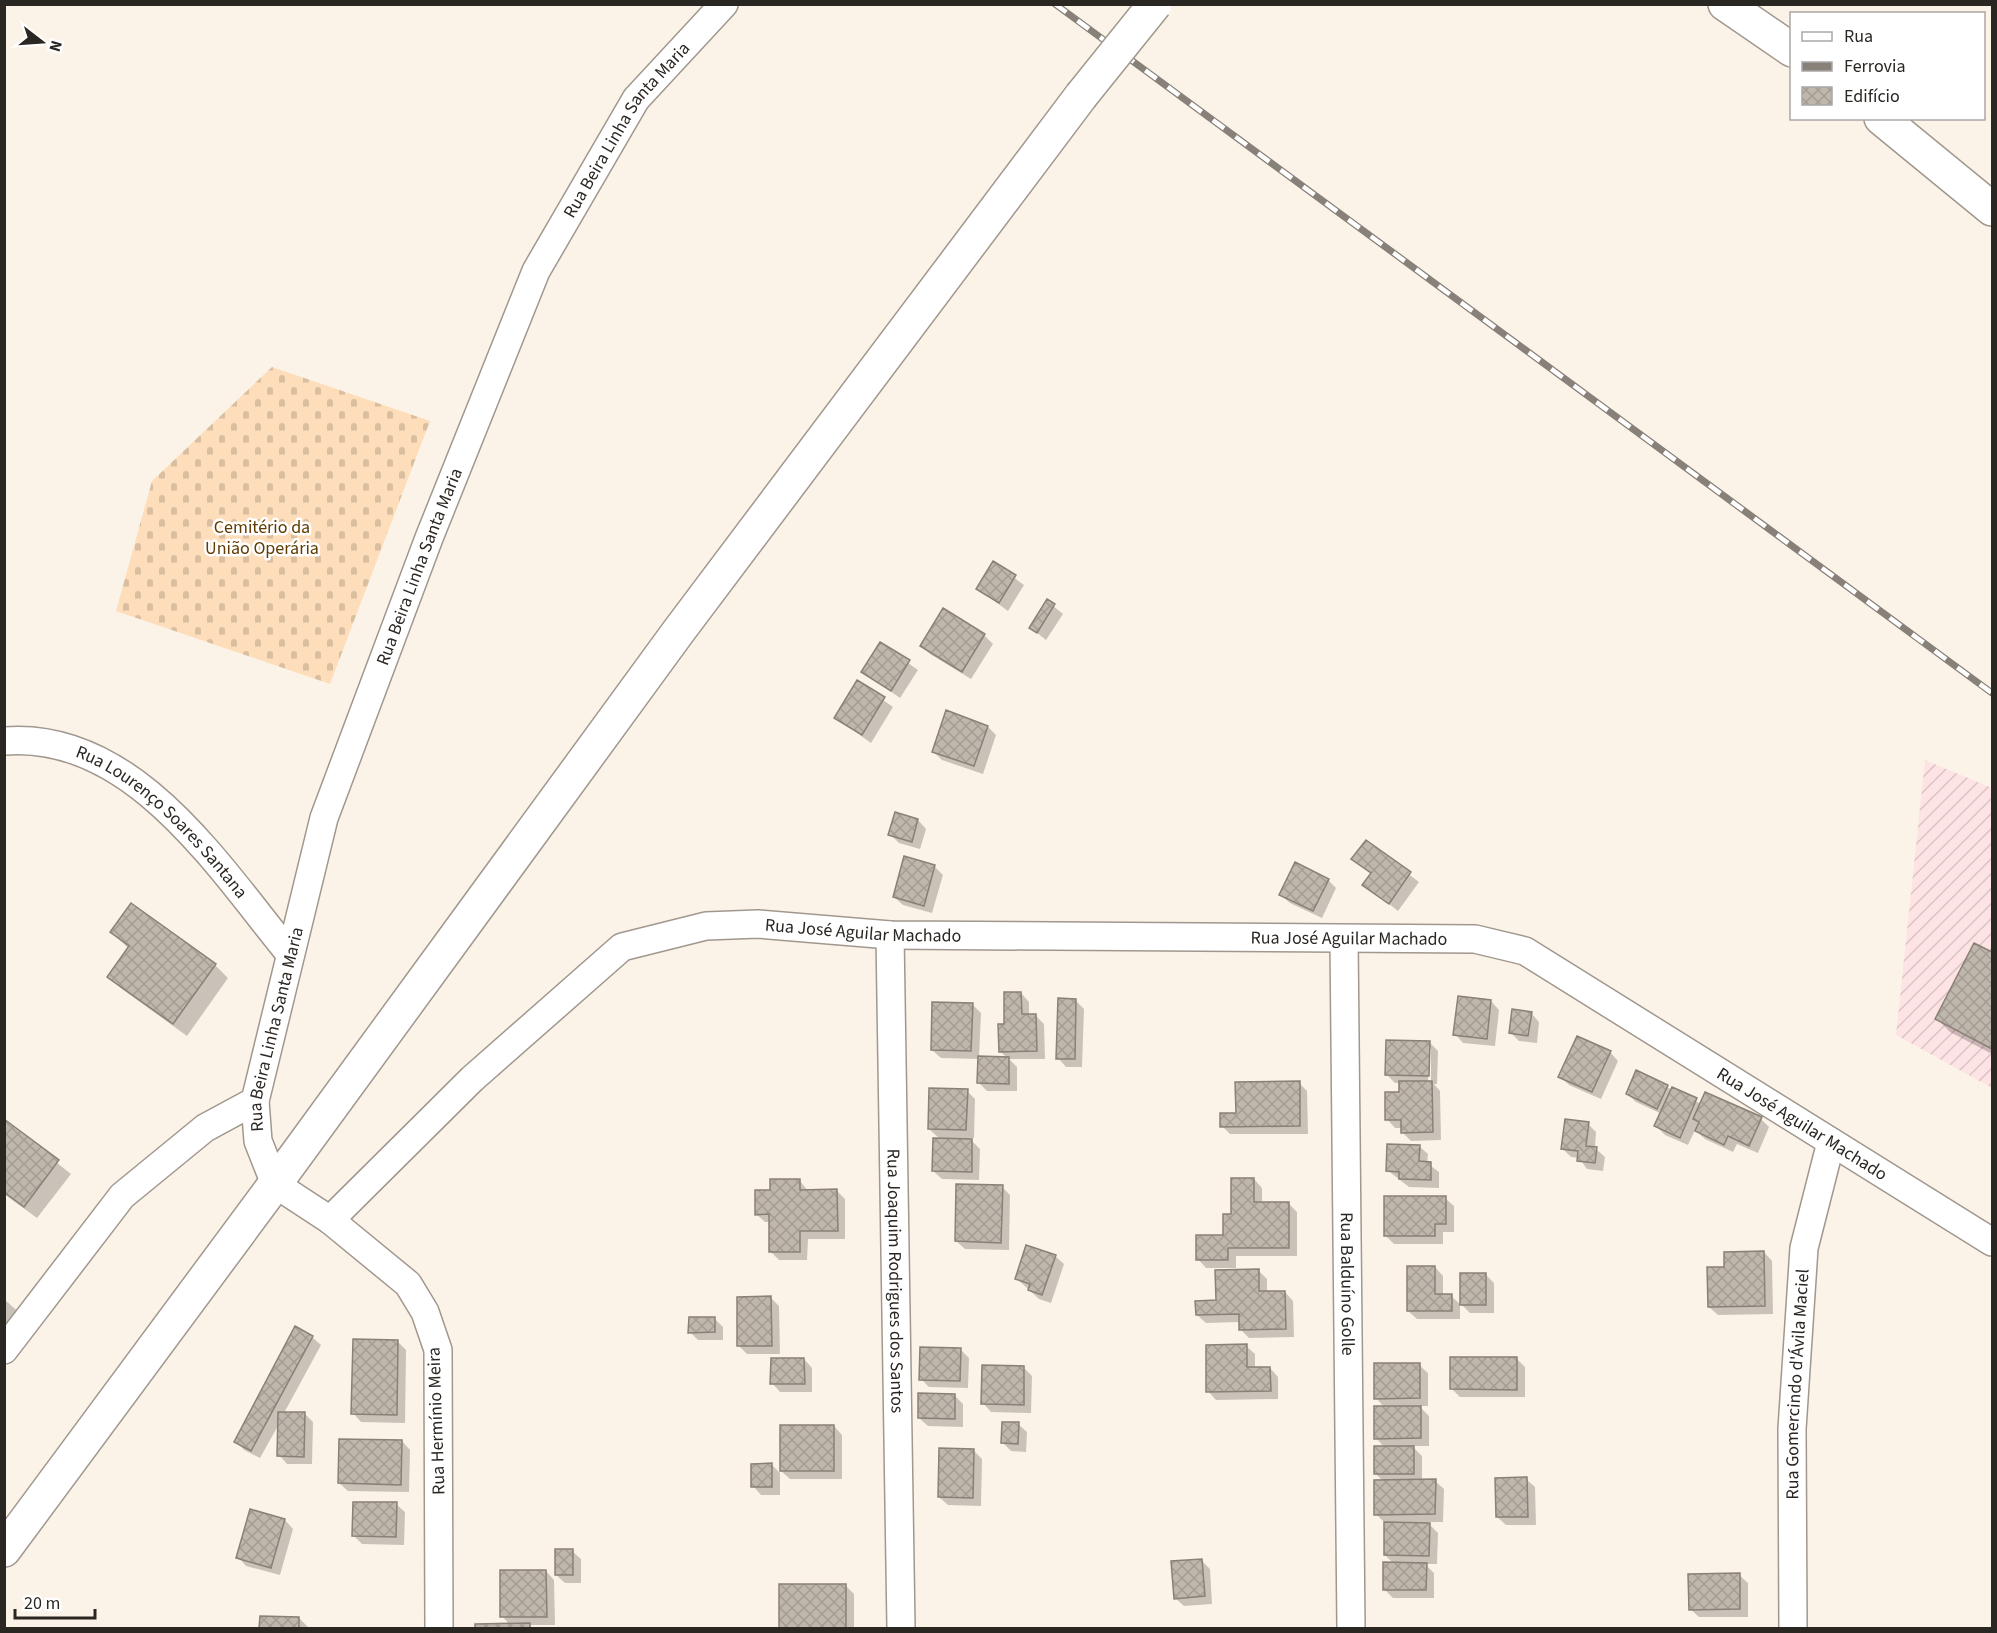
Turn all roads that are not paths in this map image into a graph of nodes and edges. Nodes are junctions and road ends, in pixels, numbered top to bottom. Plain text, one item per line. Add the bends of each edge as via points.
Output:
1 (724, 4) edge
2 (1155, 4) edge
3 (1725, 4) edge
4 (1790, 49) edge
5 (1883, 120) edge
6 (1992, 209) edge
7 (4, 741) edge
8 (890, 935) junction
9 (1344, 940) junction
10 (290, 954) junction
11 (255, 1101) junction
12 (1830, 1142) junction
13 (276, 1184) junction
14 (330, 1220) junction
15 (1992, 1242) edge
16 (4, 1350) edge
17 (4, 1550) edge
18 (439, 1629) edge
19 (901, 1629) edge
20 (1351, 1629) edge
21 (1793, 1629) edge

1 - 10 street, Rua Beira Linha Santa Maria via 636,99 536,271 429,538 324,818
2 - 13 main road, bridge via 1081,96 678,632
3 - 4 main road
5 - 6 main road
7 - 10 street, Rua Lourenço Soares Santana via 28,739 81,753 120,771 176,816
8 - 9 street, Rua José Aguilar Machado
8 - 14 street, Rua José Aguilar Machado via 758,924 706,926 622,947 472,1079
8 - 19 street, Rua Joaquim Rodrigues dos Santos
9 - 12 street, Rua José Aguilar Machado via 1475,939 1525,951
9 - 20 street, Rua Balduíno Golle
10 - 11 street, Rua Beira Linha Santa Maria
11 - 13 street, Rua Beira Linha Santa Maria via 258,1141
11 - 16 street via 206,1128 122,1197
12 - 15 street, Rua José Aguilar Machado
12 - 21 street, Rua Gomercindo d'Ávila Maciel via 1803,1260 1792,1429
13 - 14 street, Rua Hermínio Meira
13 - 17 main road
14 - 18 street, Rua Hermínio Meira via 408,1284 425,1312 438,1350

